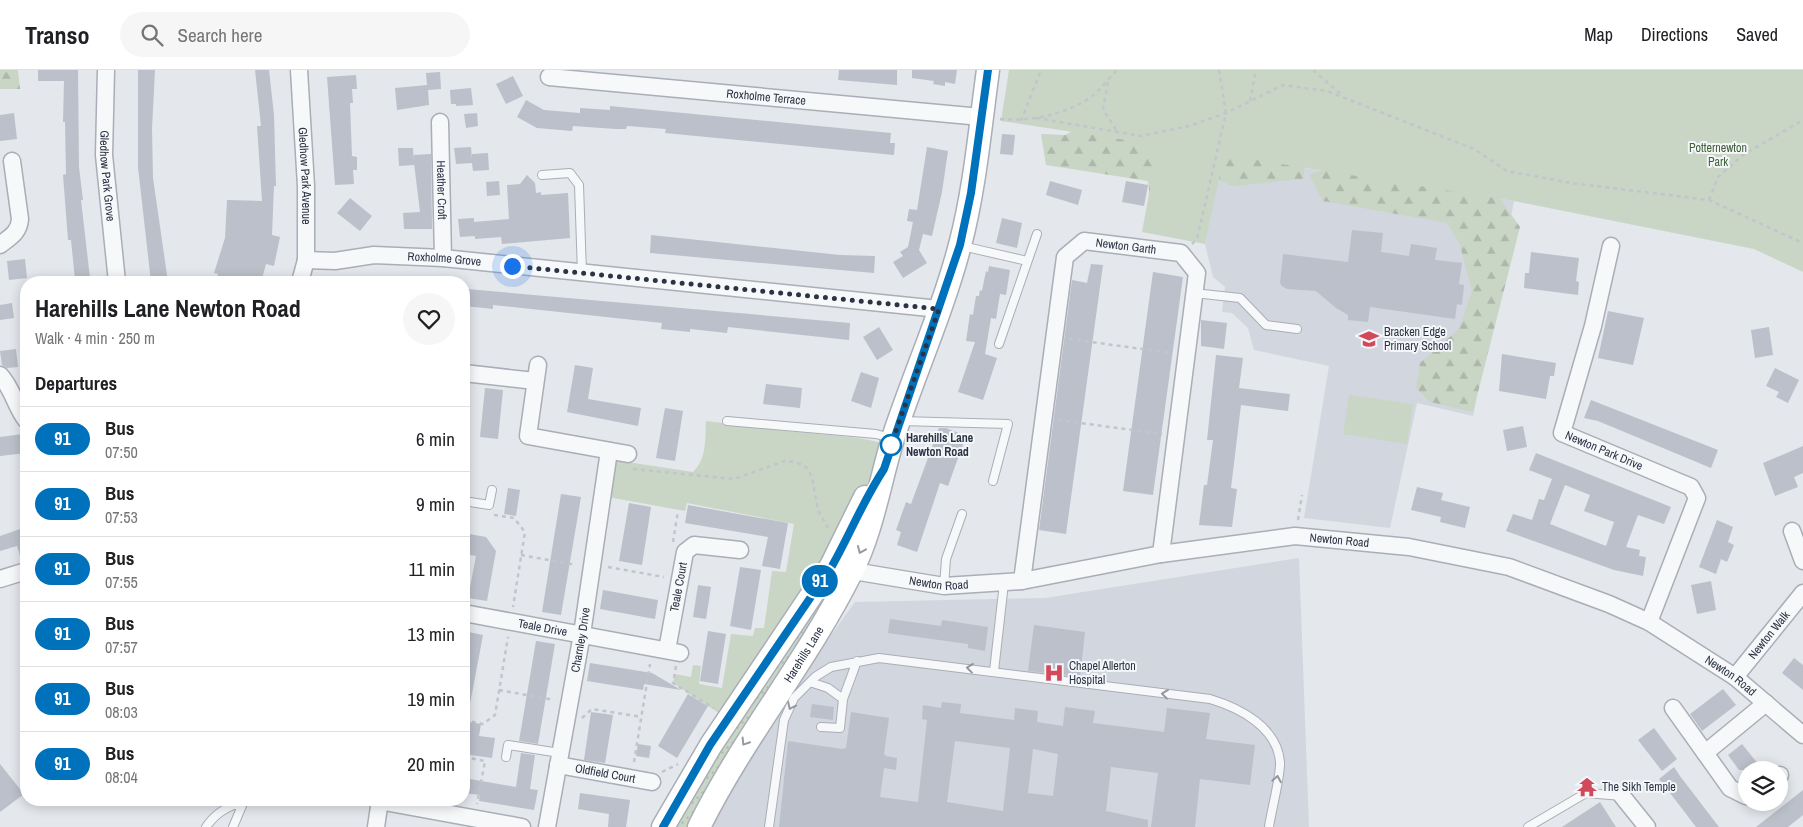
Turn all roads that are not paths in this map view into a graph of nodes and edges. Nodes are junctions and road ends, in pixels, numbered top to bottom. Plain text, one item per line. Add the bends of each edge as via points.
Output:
1 (106, 70) edge
2 (299, 70) edge
3 (988, 70) edge
4 (549, 77) dead end
5 (981, 117) junction
6 (440, 122) dead end
7 (12, 161) dead end
8 (542, 175) dead end
9 (1037, 234) dead end
10 (0, 245) edge
11 (960, 245) junction
12 (1611, 246) dead end
13 (443, 258) junction
14 (306, 260) junction
15 (1027, 261) junction
16 (582, 273) junction
17 (116, 276) edge
18 (302, 276) edge
19 (1194, 293) junction
20 (939, 309) junction
21 (1296, 329) dead end
22 (999, 344) dead end
23 (470, 374) edge
24 (0, 375) edge
25 (20, 413) edge
26 (727, 420) dead end
27 (896, 430) junction
28 (628, 454) dead end
29 (608, 458) junction
30 (993, 481) dead end
31 (492, 490) dead end
32 (470, 502) edge
33 (489, 505) junction
34 (487, 514) dead end
35 (962, 514) dead end
36 (1792, 531) dead end
37 (740, 550) dead end
38 (1161, 554) junction
39 (1803, 561) edge
40 (841, 569) junction
41 (20, 573) edge
42 (0, 579) edge
43 (1022, 581) junction
44 (1004, 583) junction
45 (944, 586) junction
46 (1803, 592) edge
47 (470, 614) edge
48 (1649, 622) junction
49 (582, 634) junction
50 (670, 651) joint
51 (857, 661) junction
52 (994, 670) junction
53 (1735, 677) junction
54 (810, 682) junction
55 (843, 699) junction
56 (1766, 703) junction
57 (1673, 708) dead end
58 (821, 727) dead end
59 (1803, 736) edge
60 (1705, 753) junction
61 (506, 757) dead end
62 (559, 759) junction
63 (642, 780) road end
64 (1738, 792) edge
65 (1622, 796) joint
66 (227, 806) edge
67 (244, 806) edge
68 (377, 806) edge
69 (409, 806) edge
70 (206, 827) edge
71 (233, 827) edge
72 (376, 827) edge
73 (522, 827) edge
74 (547, 827) edge
75 (663, 827) edge
76 (699, 827) edge
77 (769, 827) edge
78 (1269, 827) edge
79 (1528, 827) edge
80 (1647, 827) edge

1 - 17 street, Gledhow Park Grove via 104,155
2 - 14 street, Gledhow Park Avenue via 306,186
3 - 5 main road, Harehills Lane
4 - 5 street, Roxholme Terrace
5 - 11 main road, Harehills Lane
6 - 13 street, Heather Croft
7 - 10 street via 19,228 15,235
8 - 16 lane via 570,174 579,185
9 - 15 lane
11 - 15 lane
11 - 20 main road, Harehills Lane
12 - 48 street, Newton Park Drive via 1593,326 1562,433 1690,487 1697,498
13 - 14 street, Roxholme Grove via 374,256 335,261
13 - 16 street, Roxholme Grove
14 - 18 street, Gledhow Park Avenue
15 - 22 lane
16 - 20 street, Roxholme Grove
19 - 21 lane via 1240,298 1266,325
19 - 38 street
19 - 43 street, Newton Garth via 1197,273 1181,253 1084,241 1065,257
20 - 27 main road, Harehills Lane
23 - 29 street via 537,373 528,436
24 - 25 street via 13,392
26 - 27 lane via 876,434
27 - 30 lane via 1008,424
27 - 40 main road, Harehills Lane via 864,542
28 - 29 street
29 - 49 street, Charnley Drive
31 - 33 lane
32 - 33 lane
33 - 34 lane
35 - 45 lane via 946,559
36 - 39 street
37 - 50 street, Teale Court via 694,545 685,552
38 - 43 street, Newton Road
38 - 48 street, Newton Road via 1295,536 1409,547 1509,567
40 - 45 street, Newton Road
40 - 75 main road, Harehills Lane via 710,745
40 -> 76 main road, Harehills Lane via 810,643 746,741
41 - 42 street
43 - 44 street, Newton Road
44 - 45 street, Newton Road
44 - 52 lane
46 - 53 street, Newton Walk
47 - 49 street, Teale Drive
48 - 53 street, Newton Road
49 - 50 street, Teale Drive
49 - 62 street, Charnley Drive
52 -> 51 lane via 879,658
51 - 54 lane via 831,667
51 - 55 lane
78 -> 52 lane via 1280,762 1269,732 1232,706 1210,699 1074,684
53 - 56 street, Newton Road
54 - 55 lane via 828,688
54 -> 77 lane via 794,698 784,720
55 - 58 lane via 840,728
56 - 59 street, Newton Road
56 - 60 street
57 - 60 street
60 - 64 street via 1730,788
61 - 62 lane via 508,746
62 - 63 street, Oldfield Court
62 - 74 street, Charnley Drive
65 - 79 lane via 1586,793
65 - 80 street
66 - 70 lane via 213,816
67 - 71 lane
68 - 72 street
69 - 73 street

